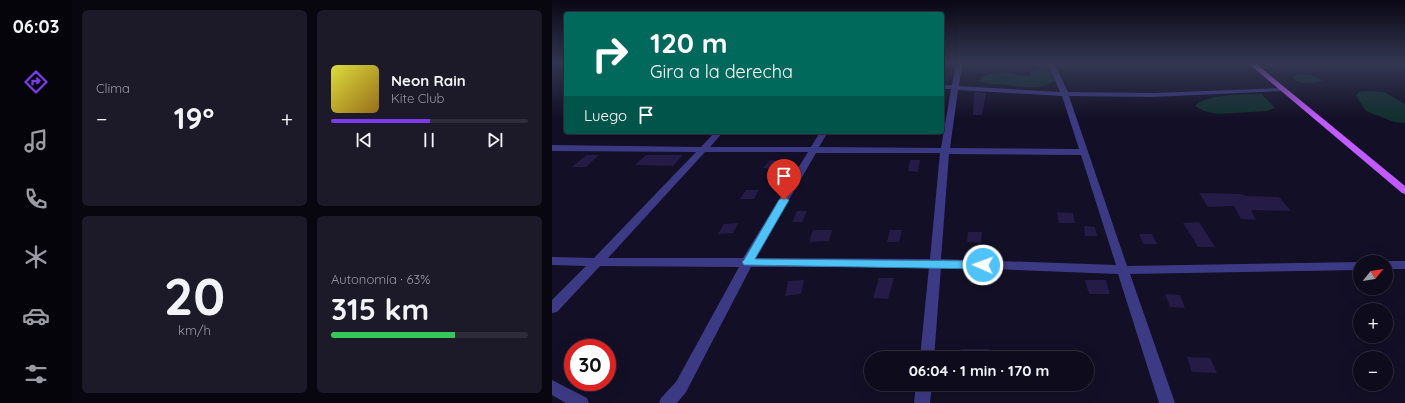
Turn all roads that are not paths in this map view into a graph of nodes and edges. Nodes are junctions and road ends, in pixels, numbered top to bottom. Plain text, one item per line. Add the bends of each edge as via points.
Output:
1 (956, 82) edge
2 (1059, 82) edge
3 (1273, 82) edge
4 (944, 87) edge
5 (955, 88) junction
6 (1282, 89) junction
7 (1064, 94) junction
8 (717, 134) edge
9 (823, 134) edge
10 (552, 148) edge
11 (703, 149) junction
12 (813, 150) junction
13 (945, 150) junction
14 (1084, 152) junction
15 (1405, 191) edge
16 (552, 261) edge
17 (597, 262) junction
18 (747, 262) junction
19 (936, 263) junction
20 (1393, 265) edge
21 (1405, 265) edge
22 (1353, 266) edge
23 (1124, 270) junction
24 (552, 308) edge
25 (928, 351) edge
26 (552, 387) edge
27 (923, 391) edge
28 (582, 403) edge
29 (667, 403) edge
30 (922, 403) edge
31 (1167, 403) edge

1 - 5 street
2 - 7 street
3 - 6 main road
4 - 5 street
5 - 7 street
5 - 13 street
6 - 7 street via 1152,95
6 - 15 main road
7 - 14 street
8 - 11 street
9 - 12 street
10 - 11 street
11 - 12 street
11 - 17 street
12 - 13 street
12 - 18 street
13 - 14 street
13 - 19 street
14 - 23 street
16 - 17 street
17 - 18 street
17 - 24 street
18 - 19 street
18 - 29 street via 681,386
19 - 23 street
19 - 25 street
20 - 21 street
22 - 23 street
23 - 31 street
26 - 28 street
27 - 30 street

